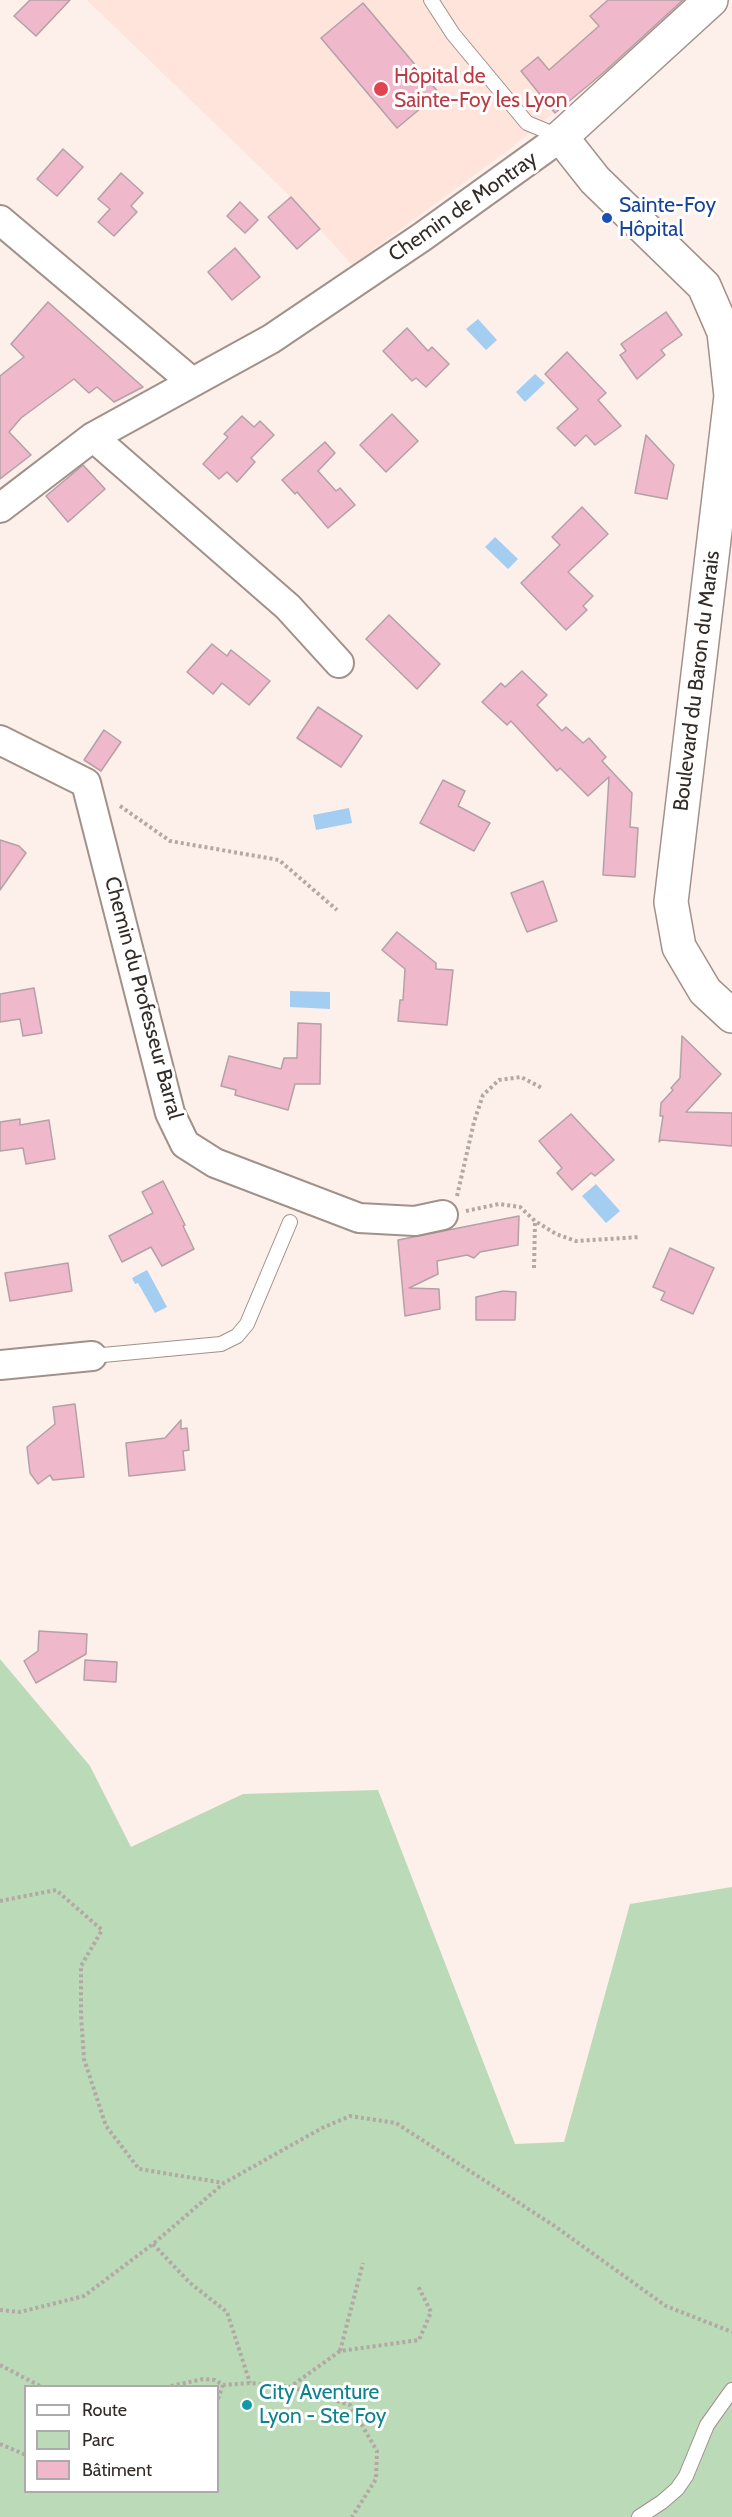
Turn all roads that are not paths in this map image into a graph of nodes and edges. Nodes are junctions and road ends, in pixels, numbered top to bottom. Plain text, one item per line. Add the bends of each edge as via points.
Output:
1 (431, 0) edge
2 (711, 0) edge
3 (561, 137) junction
4 (0, 220) edge
5 (192, 382) junction
6 (93, 436) junction
7 (0, 508) edge
8 (339, 663) dead end
9 (0, 740) edge
10 (732, 1016) edge
11 (443, 1215) road end
12 (290, 1222) dead end
13 (92, 1356) joint
14 (0, 1365) edge
15 (732, 2390) edge
16 (639, 2517) edge

1 - 3 lane via 453,34 527,123
2 - 3 street, Chemin de Montray
3 - 5 street, Chemin de Montray via 271,339
3 - 10 street, Boulevard du Baron du Marais via 595,180 704,286 724,332 731,396 671,902 679,947 705,991
4 - 5 street
5 - 6 street, Chemin de Montray
6 - 7 street, Chemin de Montray
6 - 8 street via 288,607
9 - 11 street, Chemin du Professeur Barral via 86,783 170,1113 185,1144 215,1163 359,1218 415,1221
12 - 13 lane via 247,1324 237,1336 221,1344
13 - 14 street
15 - 16 lane via 707,2425 686,2476 662,2502

